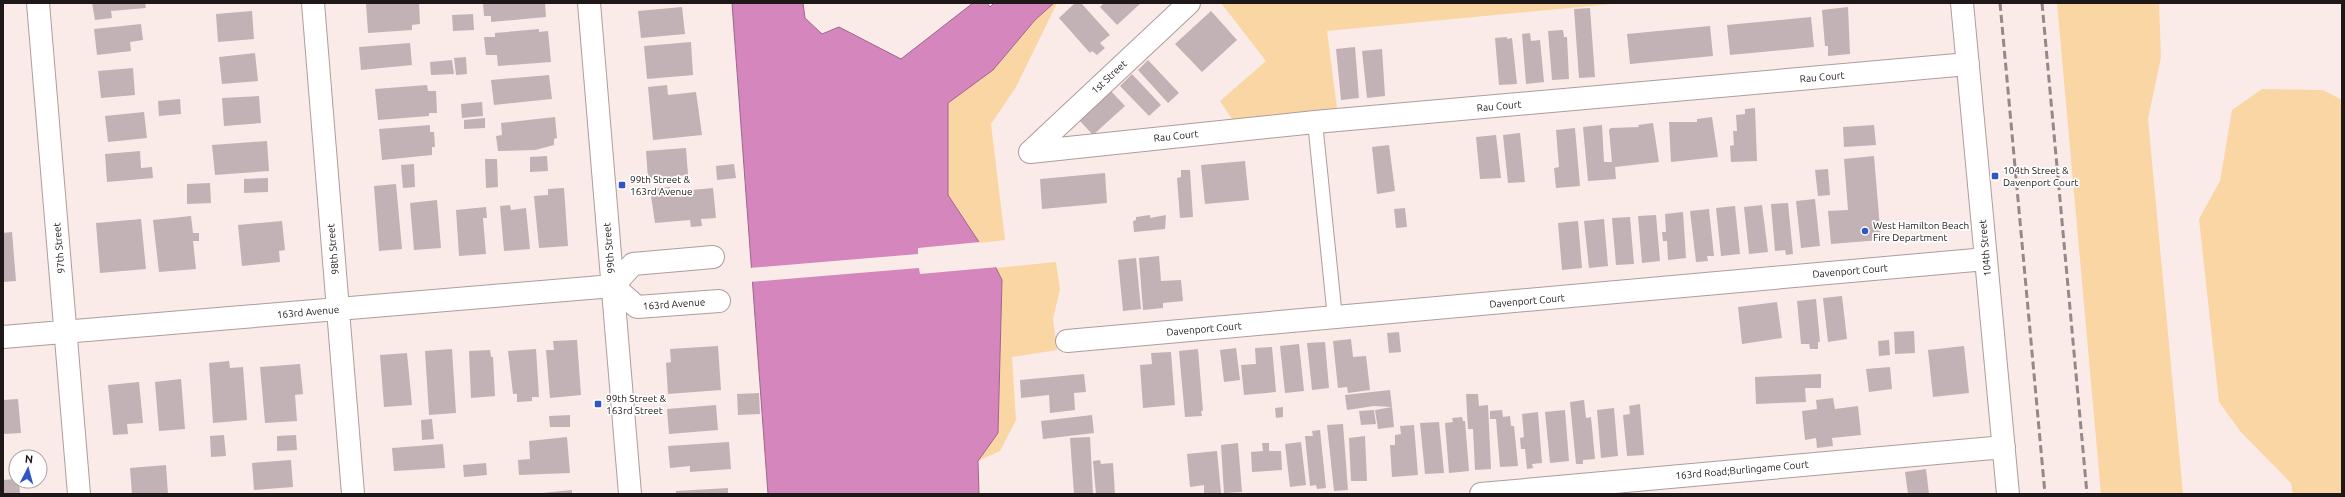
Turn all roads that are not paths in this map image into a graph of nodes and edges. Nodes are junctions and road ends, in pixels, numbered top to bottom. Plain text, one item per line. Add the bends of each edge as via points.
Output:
1 (38, 3) edge
2 (313, 3) edge
3 (589, 3) edge
4 (1189, 3) edge
5 (1962, 3) edge
6 (1968, 64) junction
7 (1315, 122) junction
8 (1030, 152) joint
9 (713, 257) dead end
10 (1986, 259) junction
11 (613, 286) junction
12 (719, 301) dead end
13 (338, 310) junction
14 (1335, 318) junction
15 (66, 331) junction
16 (3, 337) edge
17 (1067, 341) dead end
18 (2004, 447) junction
19 (79, 494) edge
20 (353, 494) edge
21 (630, 494) edge
22 (1481, 494) edge
23 (2008, 494) edge

1 - 15 street, 97th Street
2 - 13 street, 98th Street
3 - 11 street, 99th Street
4 - 8 street, 1st Street
5 - 6 street, 104th Street
6 - 7 street, Rau Court
6 - 10 street, 104th Street
7 - 8 street, Rau Court
7 - 14 lane
9 - 11 street via 633,264
10 - 14 street, Davenport Court
10 - 18 street, 104th Street
11 - 12 street, 163rd Avenue via 638,307
11 - 13 street, 163rd Avenue
11 - 21 street, 99th Street
13 - 15 street, 163rd Avenue
13 - 20 street, 98th Street
14 - 17 street, Davenport Court
15 - 16 street, 163rd Avenue
15 - 19 street, 97th Street
18 - 22 street, 163rd Road;Burlingame Court
18 - 23 street, 104th Street

